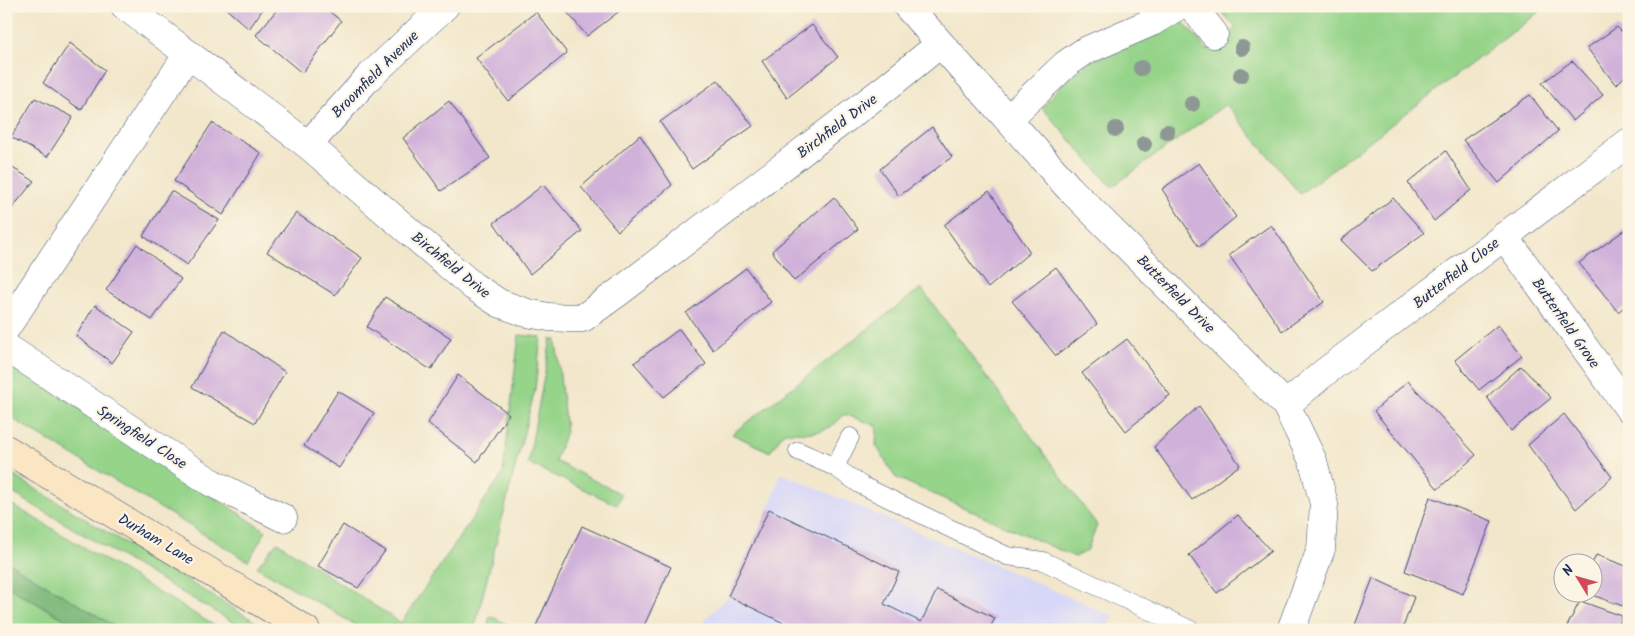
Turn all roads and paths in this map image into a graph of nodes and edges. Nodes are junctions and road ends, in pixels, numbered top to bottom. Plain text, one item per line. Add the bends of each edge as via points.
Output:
1 (126, 6) edge
2 (445, 6) edge
3 (907, 6) edge
4 (1178, 6) edge
5 (1192, 6) edge
6 (1214, 34) dead end
7 (940, 44) junction
8 (188, 54) junction
9 (1008, 119) junction
10 (1629, 142) edge
11 (308, 145) junction
12 (1504, 236) junction
13 (6, 328) edge
14 (6, 347) edge
15 (1286, 405) junction
16 (1629, 409) edge
17 (850, 437) dead end
18 (6, 449) edge
19 (798, 451) dead end
20 (835, 467) junction
21 (283, 518) dead end
22 (1183, 628) edge
23 (306, 630) edge
24 (1291, 630) edge

1 - 8 street, Birchfield Drive
2 - 11 street, Broomfield Avenue via 368,78
3 - 7 street, Butterfield Drive
4 - 9 street via 1152,22 1085,51 1066,64
5 - 6 street
7 - 9 street, Butterfield Drive
7 - 11 street, Birchfield Drive via 583,318 527,313 487,296
8 - 11 street, Birchfield Drive
8 - 13 street
9 - 15 street, Butterfield Drive via 1069,188
10 - 12 street, Butterfield Close
12 - 15 street, Butterfield Close
12 - 16 street, Butterfield Grove
14 - 21 street, Springfield Close via 212,483
15 - 24 street, Butterfield Drive via 1313,461 1324,504 1321,549
17 - 20 lane
18 - 23 street, Durham Lane
19 - 20 lane
20 - 22 lane via 861,485 1007,556 1043,561

